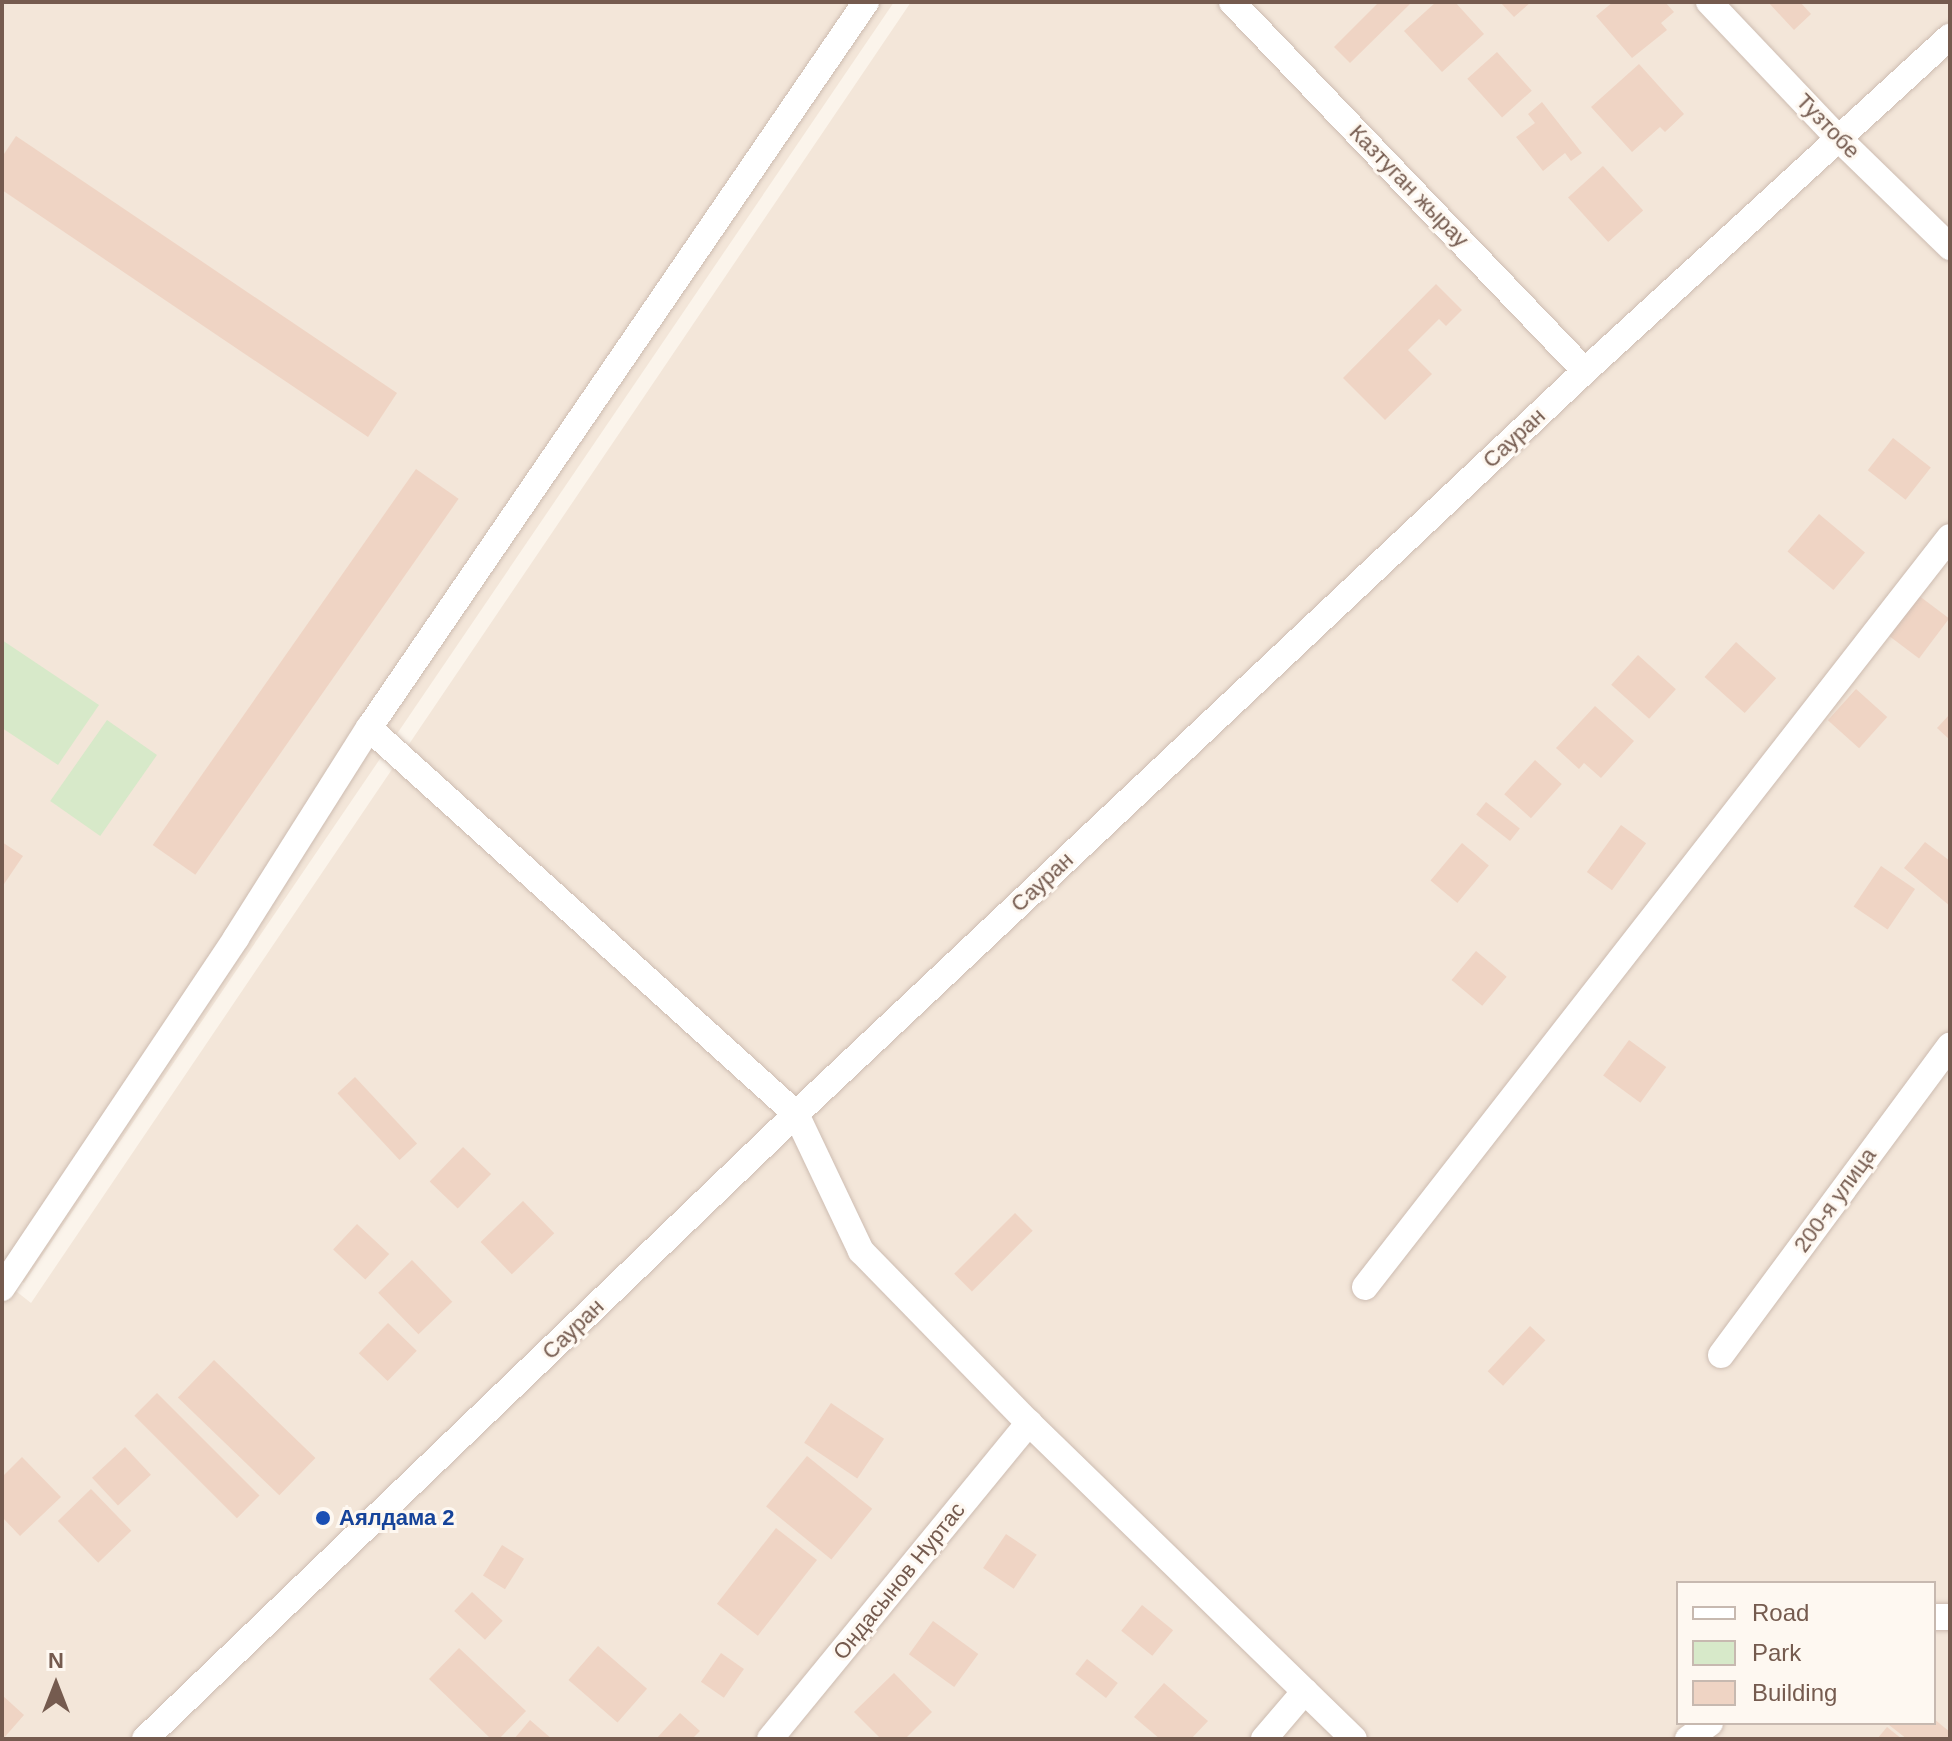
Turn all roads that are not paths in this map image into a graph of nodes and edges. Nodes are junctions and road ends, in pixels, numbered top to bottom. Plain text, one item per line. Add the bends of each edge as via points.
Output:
1 (866, 2) edge
2 (1232, 2) edge
3 (1709, 2) edge
4 (1950, 36) edge
5 (1837, 137) junction
6 (1950, 247) edge
7 (1585, 371) junction
8 (1950, 537) edge
9 (369, 728) junction
10 (1950, 1045) edge
11 (796, 1114) junction
12 (1365, 1287) dead end
13 (2, 1288) edge
14 (1721, 1355) dead end
15 (1029, 1423) junction
16 (1305, 1691) junction
17 (1707, 1725) edge
18 (154, 1736) edge
19 (770, 1739) edge
20 (1264, 1739) edge
21 (1354, 1739) edge
22 (1688, 1739) edge

1 - 9 street
2 - 7 street, Казтуган жырау
3 - 5 street, Тузтобе
4 - 5 street, Сауран
5 - 6 street, Тузтобе
5 - 7 street, Сауран
7 - 11 street, Сауран
8 - 12 street
9 - 11 street
9 - 13 street
10 - 14 street, 200-я улица
11 - 15 street via 861,1251
11 - 18 street, Сауран
15 - 16 street
15 - 19 street, Ондасынов Нуртас
16 - 20 street
16 - 21 street
17 - 22 street

